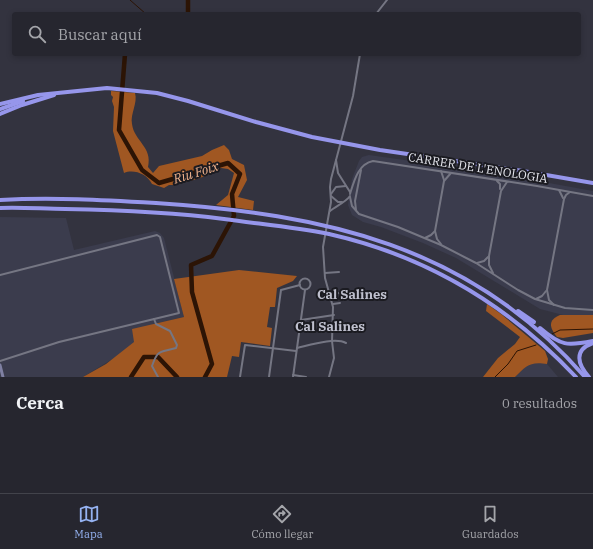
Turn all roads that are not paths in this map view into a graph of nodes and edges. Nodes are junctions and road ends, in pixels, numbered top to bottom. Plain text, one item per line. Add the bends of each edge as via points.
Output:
1 (387, 0) edge
2 (378, 12) edge
3 (360, 56) edge
4 (60, 92) junction
5 (0, 104) edge
6 (0, 109) edge
7 (0, 114) edge
8 (336, 159) junction
9 (362, 168) junction
10 (440, 171) junction
11 (451, 173) junction
12 (496, 180) junction
13 (444, 181) junction
14 (507, 182) junction
15 (593, 183) edge
16 (346, 186) junction
17 (558, 189) junction
18 (501, 191) junction
19 (571, 192) junction
20 (331, 194) junction
21 (350, 195) junction
22 (593, 196) edge
23 (0, 200) edge
24 (564, 200) junction
25 (342, 202) junction
26 (0, 208) edge
27 (356, 210) junction
28 (329, 212) junction
29 (435, 231) junction
30 (425, 238) junction
31 (441, 245) junction
32 (489, 256) junction
33 (476, 263) junction
34 (339, 272) dead end
35 (325, 273) junction
36 (494, 274) junction
37 (0, 275) edge
38 (300, 285) junction
39 (305, 290) junction
40 (547, 290) junction
41 (339, 293) dead end
42 (330, 295) junction
43 (535, 299) junction
44 (501, 301) junction
45 (340, 302) dead end
46 (333, 304) junction
47 (555, 306) junction
48 (593, 310) edge
49 (334, 315) junction
50 (154, 319) junction
51 (301, 320) junction
52 (334, 321) junction
53 (356, 326) dead end
54 (332, 341) junction
55 (593, 342) edge
56 (346, 343) dead end
57 (296, 348) junction
58 (273, 349) junction
59 (296, 352) junction
60 (0, 361) edge
61 (0, 365) edge
62 (293, 376) edge
63 (3, 377) edge
64 (158, 377) edge
65 (240, 377) edge
66 (269, 377) edge
67 (306, 377) edge
68 (329, 377) edge
69 (576, 377) edge
70 (585, 377) edge
71 (589, 377) edge

1 - 2 street
3 - 8 street via 354,96
4 - 5 highway
4 - 6 highway
4 - 7 highway
4 - 15 highway via 112,88 157,93 326,140
8 - 16 street via 338,173
8 - 20 street via 330,183
9 - 10 street, CARRER DE L'ENOLOGIA via 374,162
9 - 21 street via 357,172
9 - 27 street via 355,201
10 - 11 street, CARRER DE L'ENOLOGIA
10 - 13 street
11 - 12 street, CARRER DE L'ENOLOGIA
11 - 13 street
12 - 14 street, CARRER DE L'ENOLOGIA
12 - 18 street
13 - 29 street
14 - 17 street, CARRER DE L'ENOLOGIA
14 - 18 street
16 - 20 street via 336,187
16 - 21 street
17 - 19 street, CARRER DE L'ENOLOGIA
17 - 24 street
18 - 32 street
19 - 22 street, CARRER DE L'ENOLOGIA
19 - 24 street
20 - 25 street via 338,202
20 - 28 street
21 - 25 street via 347,201
21 - 27 street via 352,206
23 - 44 highway via 116,201 188,206 274,216 331,227 367,236 422,256 451,270
24 - 40 street
25 - 28 street
26 - 69 highway via 114,210 190,215 312,231 392,252 473,291 505,312 537,338
27 - 30 street via 366,217
28 - 35 street via 322,244
29 - 30 street
29 - 31 street
30 - 31 street
31 - 33 street
32 - 33 street via 484,261
32 - 36 street via 489,265
33 - 36 street
34 - 35 street
35 - 42 street
36 - 43 street
37 - 50 street via 157,235 160,238 179,313
38 - 39 street
38 - 39 street via 303,279 310,281 310,287
38 - 58 street via 281,290
39 - 51 street
40 - 43 street
40 - 47 street via 549,300
41 - 42 street
42 - 46 street
43 - 47 street
44 - 55 highway via 523,314 558,342
44 - 70 highway via 542,333
45 - 46 street
46 - 49 street
47 - 48 street
49 - 51 street
49 - 52 street
50 - 60 street via 59,342
50 - 64 street via 156,324 170,331 177,345 176,348 160,352 156,357 152,367
51 - 57 street
52 - 53 street
52 - 54 street
54 - 56 street
54 - 57 street
54 - 68 street via 334,358
55 - 71 highway via 584,348 579,357 581,368
57 - 59 street
58 - 59 street
58 - 65 street via 244,345
58 - 66 street
59 - 62 street
61 - 63 street
62 - 67 street

